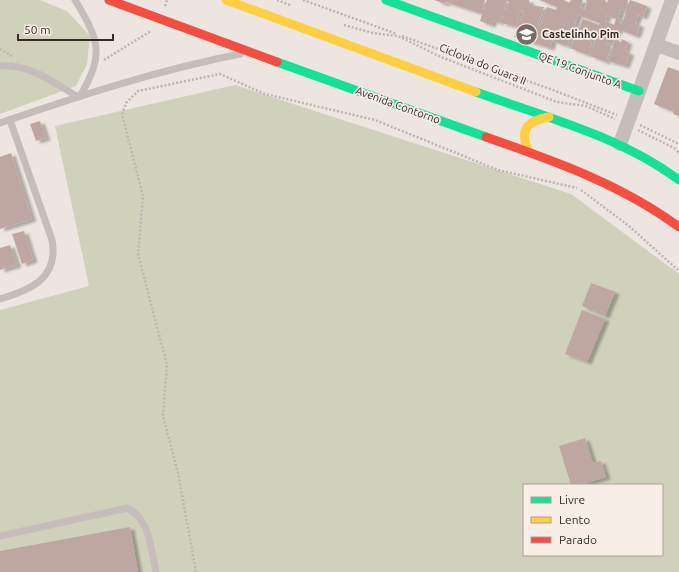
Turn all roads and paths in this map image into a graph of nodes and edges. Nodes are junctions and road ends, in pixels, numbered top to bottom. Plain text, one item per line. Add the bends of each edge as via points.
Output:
1 (75, 0) edge
2 (109, 0) edge
3 (167, 0) edge
4 (226, 0) edge
5 (277, 0) edge
6 (302, 0) edge
7 (386, 0) edge
8 (672, 0) edge
9 (297, 8) dead end
10 (160, 19) junction
11 (337, 23) dead end
12 (657, 45) junction
13 (5, 52) dead end
14 (248, 52) junction
15 (0, 53) edge
16 (679, 53) edge
17 (0, 66) edge
18 (95, 66) junction
19 (639, 91) junction
20 (79, 96) junction
21 (549, 117) junction
22 (10, 120) junction
23 (628, 122) junction
24 (0, 123) edge
25 (620, 144) junction
26 (679, 144) edge
27 (529, 152) junction
28 (679, 153) edge
29 (679, 180) edge
30 (676, 215) dead end
31 (667, 218) junction
32 (679, 227) edge
33 (679, 271) edge
34 (0, 299) edge
35 (0, 536) edge
36 (156, 572) edge
37 (196, 572) edge

1 - 18 lane via 90,25 96,42
2 - 10 main road, Avenida Contorno
3 - 10 path
4 - 21 main road
5 - 9 path
6 - 23 path via 553,90
7 - 19 main road, QE 19 Conjunto A
8 - 12 street
10 - 14 main road, Avenida Contorno
10 - 18 path via 150,32
11 - 23 path, Ciclovia do Guara II via 373,33 398,36 557,102 586,106
12 - 16 street
12 - 19 street
13 - 15 path
14 - 20 lane via 166,70
14 - 27 main road, Avenida Contorno
17 - 20 lane via 22,68
18 - 20 lane
19 - 23 street
20 - 22 lane
21 - 25 main road
21 - 27 main road via 532,121 526,128 524,140
22 - 24 lane
22 - 34 lane via 54,252 52,263 45,275 34,286
23 - 25 street
23 - 26 path
23 - 28 path, Ciclovia do Guara II
25 - 29 main road via 659,165
27 - 31 main road, Avenida Contorno via 610,184 640,199
30 - 31 main road
31 - 32 main road, Avenida Contorno
33 - 37 path via 629,226 579,188 498,170 375,120 265,94 220,74 138,92 126,103 122,114 143,196 138,254 167,365 163,416 178,473
35 - 36 lane via 127,508 144,521

